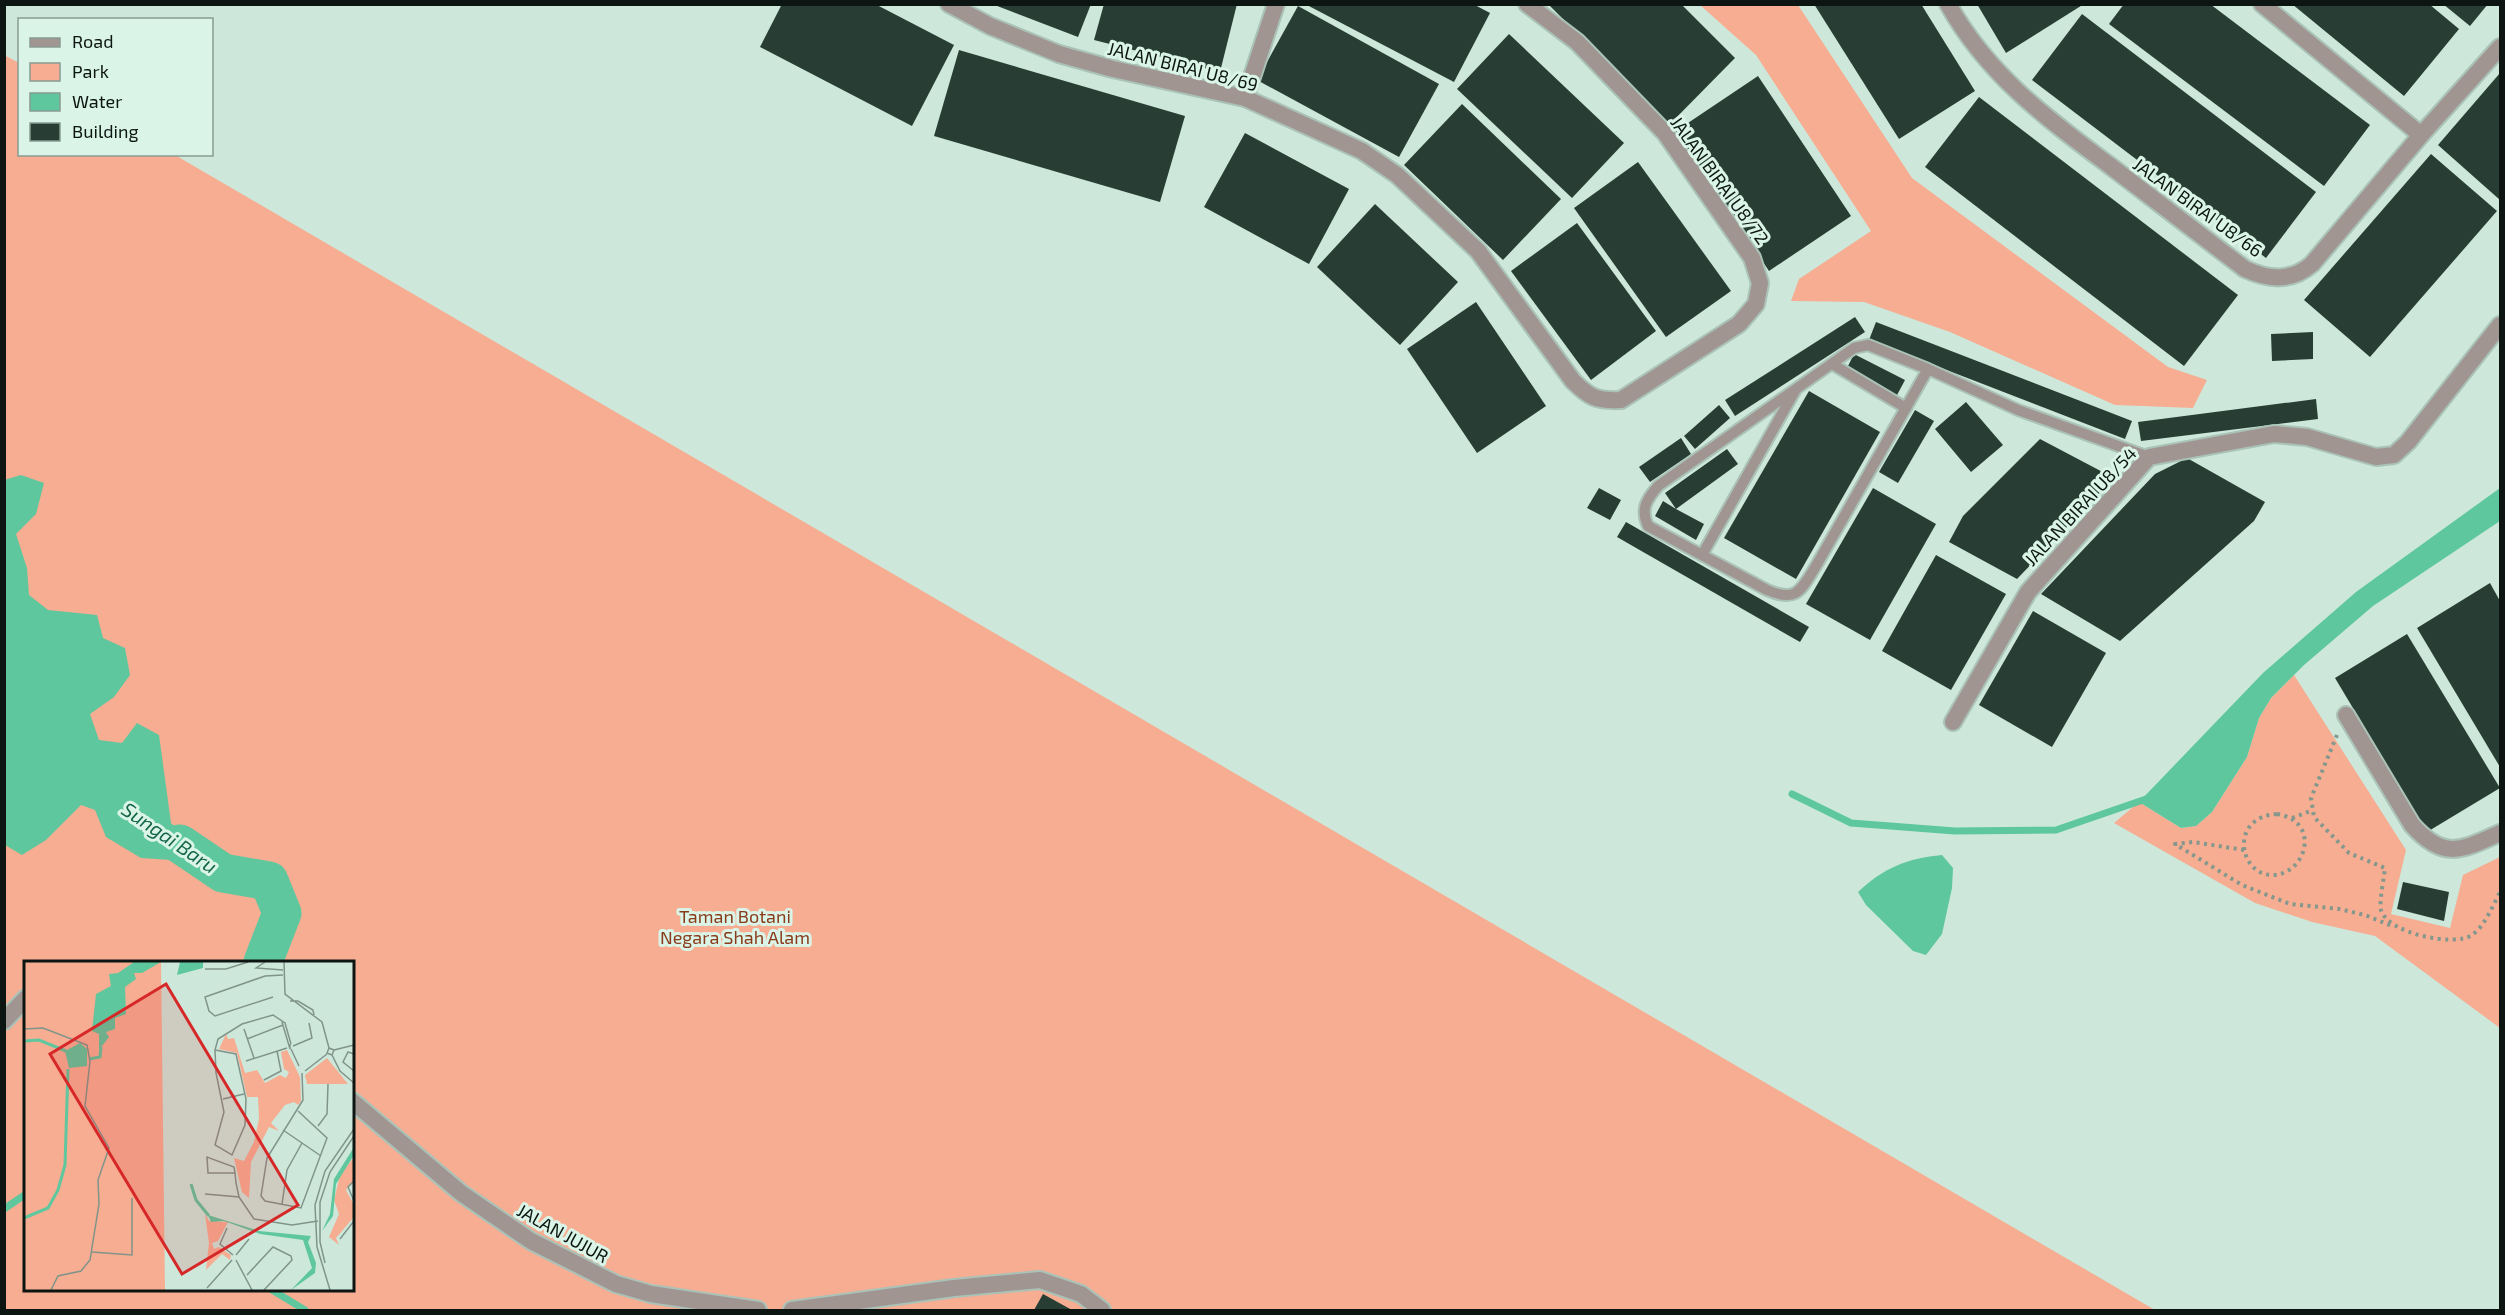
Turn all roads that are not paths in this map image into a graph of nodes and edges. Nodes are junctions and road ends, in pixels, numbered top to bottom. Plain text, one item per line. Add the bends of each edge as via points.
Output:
1 (949, 4) edge
2 (1276, 4) edge
3 (1527, 4) edge
4 (1948, 4) edge
5 (2262, 4) edge
6 (2500, 47) edge
7 (1245, 98) junction
8 (2421, 135) junction
9 (2500, 325) edge
10 (1683, 360) joint
11 (1832, 364) junction
12 (1928, 369) junction
13 (1796, 388) junction
14 (1906, 408) junction
15 (2149, 458) junction
16 (1702, 555) junction
17 (2346, 715) road end
18 (1953, 722) dead end
19 (2500, 833) edge
20 (24, 1001) edge
21 (4, 1021) edge
22 (354, 1103) edge
23 (758, 1311) edge
24 (792, 1311) edge
25 (1102, 1311) edge

1 - 7 street, JALAN BIRAI U8/69 via 990,26 1059,54
2 - 7 street
3 - 10 street, JALAN BIRAI U8/72 via 1577,42 1665,133 1752,258 1760,282 1752,310 1739,324
4 - 8 street, JALAN BIRAI U8/66 via 1999,75 2041,114 2245,269 2263,277 2296,274 2312,264
5 - 8 street
6 - 8 street, JALAN BIRAI U8/66
7 - 10 street, JALAN BIRAI U8/69 via 1362,151 1397,175 1478,251 1573,381 1587,394 1602,400 1621,400
9 - 15 street, JALAN BIRAI U8/54 via 2408,442 2394,454 2376,457 2307,437 2274,434
11 - 12 lane via 1854,348 1868,345
11 - 13 lane
11 - 14 lane
12 - 14 lane
12 - 15 lane via 2018,410
13 - 16 lane
13 - 16 lane via 1650,495 1644,511 1648,526
14 - 16 lane via 1812,573 1794,595 1783,597
15 - 18 street, JALAN BIRAI U8/54 via 2028,592
17 - 19 street via 2424,839 2445,850 2458,850
20 - 21 street
22 - 23 street, JALAN JUJUR via 461,1192 531,1241 616,1284 651,1294
24 - 25 street via 1040,1280 1082,1294

